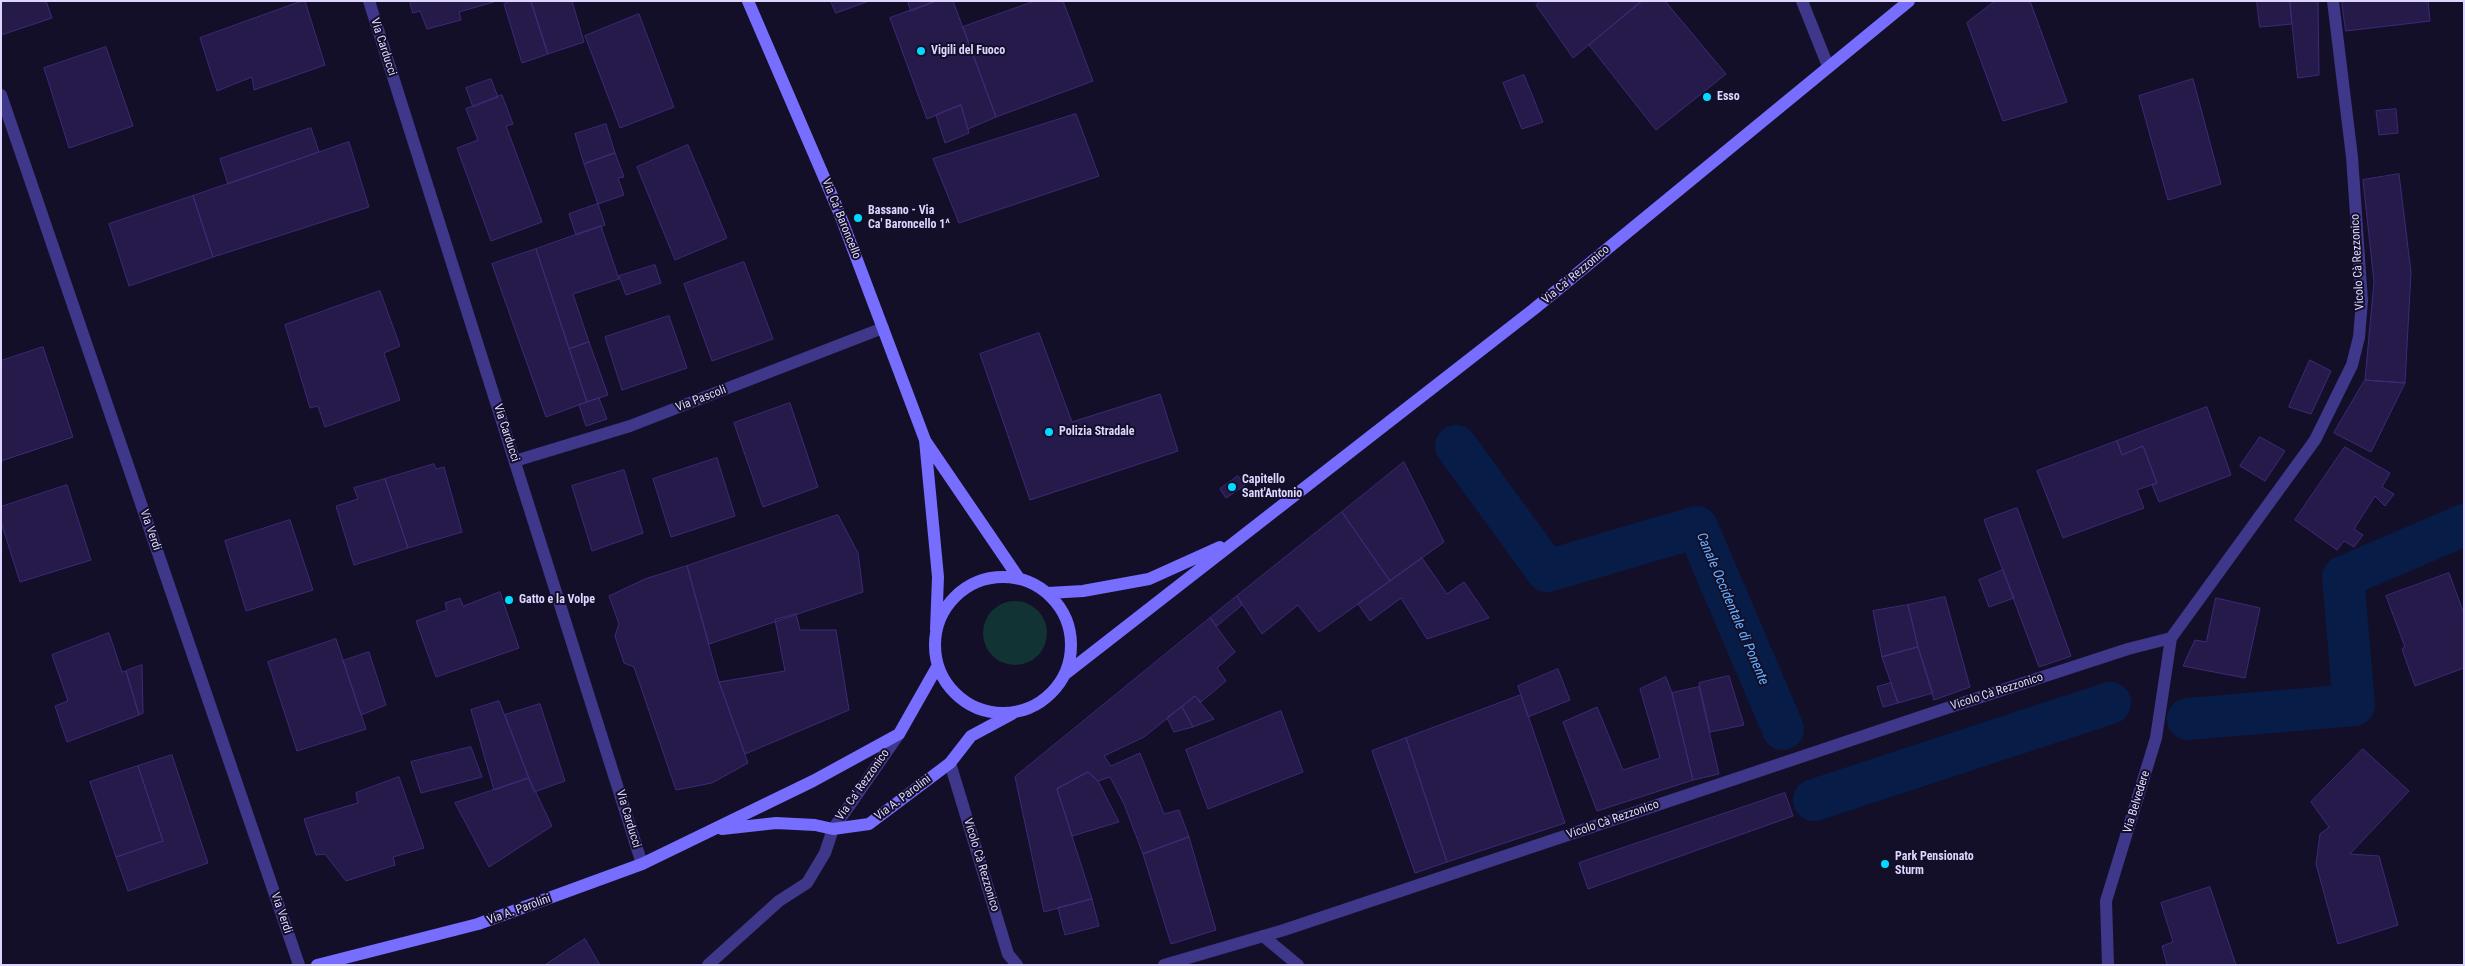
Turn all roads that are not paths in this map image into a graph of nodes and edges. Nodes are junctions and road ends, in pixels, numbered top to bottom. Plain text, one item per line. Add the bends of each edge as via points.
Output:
1 (369, 1) edge
2 (748, 1) edge
3 (1802, 1) edge
4 (1909, 1) edge
5 (2333, 1) edge
6 (1828, 66) junction
7 (1, 95) edge
8 (884, 328) junction
9 (925, 440) junction
10 (515, 461) junction
11 (1236, 540) junction
12 (1018, 577) junction
13 (1048, 593) junction
14 (936, 630) junction
15 (2171, 638) junction
16 (937, 667) junction
17 (1064, 675) junction
18 (1014, 712) junction
19 (899, 734) junction
20 (950, 763) junction
21 (833, 828) junction
22 (712, 830) junction
23 (642, 864) junction
24 (1263, 936) junction
25 (299, 965) edge
26 (317, 965) edge
27 (708, 965) edge
28 (1017, 965) edge
29 (1164, 965) edge
30 (1298, 965) edge
31 (2108, 965) edge

1 - 10 street, Via Carducci
2 - 8 main road, Via Ca' Baroncello via 839,212
3 - 6 street
4 - 6 main road, Via Ca' Rezzonico
5 - 15 street, Vicolo Cà Rezzonico via 2352,157 2362,301 2359,337 2352,365 2315,440
6 - 11 main road, Via Ca' Rezzonico via 1534,309
7 - 25 street, Via Verdi
8 - 9 main road, Via Ca' Baroncello
8 - 10 street, Via Pascoli via 630,426
9 - 12 main road, Via Ca' Baroncello
9 - 14 main road, Via Ca' Baroncello via 938,577
10 - 23 street, Via Carducci
11 - 13 main road, Via Ca' Rezzonico via 1148,579 1083,591
11 - 17 main road, Via Ca' Rezzonico
12 - 13 main road, Via Ca' Rezzonico
12 - 14 main road, Via Ca' Rezzonico via 996,576 975,582 957,594 944,610
13 - 17 main road, Via Ca' Rezzonico via 1060,606 1071,640 1070,658
14 - 16 main road, Via Ca' Rezzonico
15 - 24 street, Vicolo Cà Rezzonico via 1941,710
15 - 31 street, Via Belvedere via 2156,738 2106,901
16 - 18 main road, Via Ca' Rezzonico via 954,693 972,706 992,713
16 - 19 main road
17 - 18 main road, Via Ca' Rezzonico via 1052,693 1034,706
18 - 20 main road, Via A. Parolini via 971,736
19 - 21 street, Via Ca' Rezzonico
19 - 22 main road, Via A. Parolini via 813,781
20 - 21 main road, Via A. Parolini via 869,824
20 - 28 street, Vicolo Cà Rezzonico via 1008,954
21 - 22 main road, Via A. Parolini via 776,823
21 - 27 street, Via Ca' Rezzonico via 825,853 807,883 779,902
22 - 23 main road, Via A. Parolini
23 - 26 main road, Via A. Parolini via 478,924
24 - 29 street, Vicolo Cà Rezzonico
24 - 30 street

